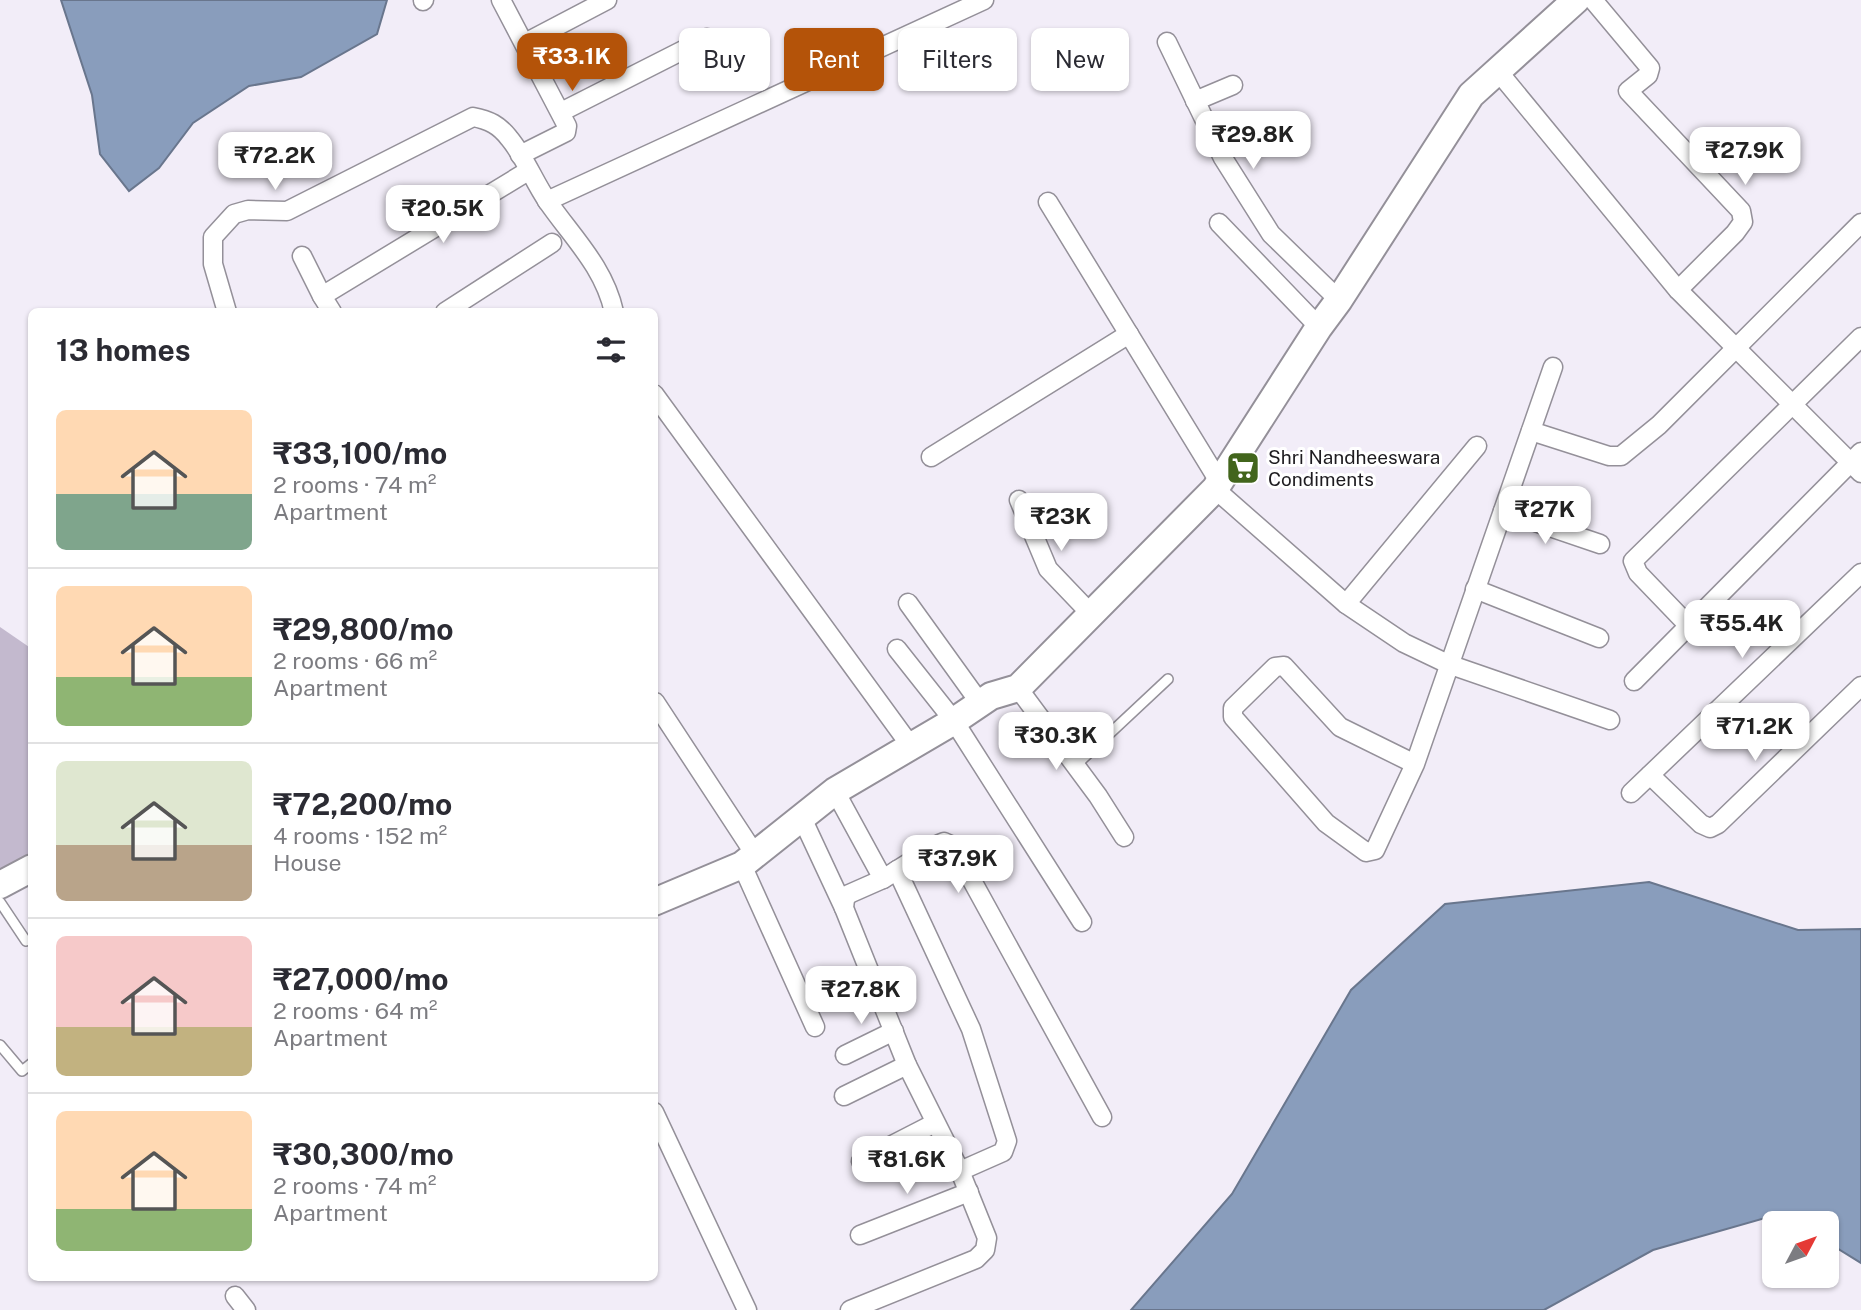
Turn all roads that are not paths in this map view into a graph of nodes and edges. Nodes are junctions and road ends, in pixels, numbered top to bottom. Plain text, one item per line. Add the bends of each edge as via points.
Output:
1 (501, 0) edge
2 (607, 0) edge
3 (984, 0) edge
4 (1576, 0) edge
5 (1593, 0) edge
6 (1167, 42) dead end
7 (525, 43) junction
8 (679, 52) edge
9 (1497, 70) junction
10 (1233, 85) dead end
11 (1195, 101) junction
12 (561, 113) junction
13 (524, 163) junction
14 (547, 201) junction
15 (1048, 202) dead end
16 (1219, 223) dead end
17 (1861, 223) edge
18 (552, 243) dead end
19 (302, 256) dead end
20 (1678, 290) junction
21 (322, 296) junction
22 (1339, 300) junction
23 (226, 308) edge
24 (330, 308) edge
25 (451, 308) edge
26 (613, 308) edge
27 (1319, 327) junction
28 (1129, 334) junction
29 (1861, 337) edge
30 (1736, 347) junction
31 (1553, 367) dead end
32 (658, 400) edge
33 (1793, 404) junction
34 (1531, 431) junction
35 (1477, 446) dead end
36 (931, 457) dead end
37 (1857, 462) edge
38 (1218, 486) junction
39 (1018, 500) dead end
40 (1503, 511) junction
41 (1600, 544) dead end
42 (1861, 573) edge
43 (1475, 589) junction
44 (908, 603) dead end
45 (1346, 604) junction
46 (1092, 615) junction
47 (1688, 625) junction
48 (1599, 638) dead end
49 (897, 649) dead end
50 (1448, 664) junction
51 (1168, 679) dead end
52 (1634, 681) dead end
53 (1861, 686) edge
54 (1018, 688) junction
55 (980, 703) junction
56 (658, 707) edge
57 (1610, 720) dead end
58 (954, 721) junction
59 (910, 746) junction
60 (1415, 764) junction
61 (1075, 766) junction
62 (1650, 775) junction
63 (835, 791) junction
64 (1631, 793) dead end
65 (802, 818) junction
66 (1124, 837) dead end
67 (748, 859) junction
68 (28, 870) edge
69 (890, 875) junction
70 (0, 884) edge
71 (658, 901) edge
72 (0, 902) edge
73 (844, 908) junction
74 (1083, 922) dead end
75 (26, 941) dead end
76 (816, 1027) dead end
77 (894, 1031) junction
78 (0, 1045) edge
79 (845, 1055) dead end
80 (907, 1065) junction
81 (28, 1066) edge
82 (844, 1096) dead end
83 (1102, 1117) dead end
84 (658, 1121) edge
85 (935, 1124) junction
86 (861, 1161) dead end
87 (960, 1171) junction
88 (969, 1192) junction
89 (860, 1235) dead end
90 (747, 1310) edge
91 (850, 1310) edge

1 - 7 street
2 - 7 street
3 - 14 street
4 - 9 street
5 - 20 street via 1650,68 1628,91 1741,211 1743,222 1735,233
6 - 11 street
7 - 12 street
8 - 12 street
9 - 20 street
9 - 22 street via 1471,95
10 - 11 street
11 - 22 street via 1223,158 1270,234
12 - 13 street via 566,132
13 - 14 street
13 - 21 street
13 - 23 street via 509,138 490,121 473,117 288,211 234,214 213,237 213,264
14 - 26 street via 594,262
15 - 28 street
16 - 27 street
17 - 30 street
18 - 25 street
19 - 21 street
20 - 30 street
21 - 24 street
22 - 27 street
27 - 38 street
28 - 36 street
28 - 38 street
29 - 33 street
30 - 33 street
30 - 34 street via 1659,425 1621,456
31 - 34 street
32 - 59 street
33 - 37 street
33 - 47 street via 1633,561 1638,573
34 - 40 street
35 - 45 street
37 - 47 street
38 - 45 street
38 - 46 street
39 - 46 street via 1048,569
40 - 41 street
40 - 43 street
42 - 62 street
43 - 48 street
43 - 50 street
44 - 55 street
45 - 50 street via 1404,643
46 - 54 street
47 - 52 street
49 - 58 street
50 - 57 street
50 - 60 street
51 - 61 lane
53 - 62 street via 1710,828 1700,824
54 - 55 street
54 - 61 street
55 - 58 street
56 - 67 street
58 - 59 street
58 - 74 street
59 - 63 street
60 - 60 street via 1340,727 1284,666 1275,667 1233,708 1233,717 1326,823 1366,852 1375,850
61 - 66 street
62 - 64 street
63 - 65 street
63 - 69 street
65 - 67 street
65 - 73 street
67 - 71 street
67 - 76 street
68 - 70 street
69 - 73 street via 849,894
69 - 83 street via 939,844 953,846
69 - 87 street via 971,1029 1007,1141 1003,1152
72 - 75 lane
73 - 77 street
77 - 79 street
77 - 80 street
78 - 81 lane via 22,1070
80 - 82 street
80 - 85 street
84 - 90 street
85 - 86 street
85 - 87 street
87 - 88 street
88 - 89 street
88 - 91 street via 987,1238 985,1250 976,1259

